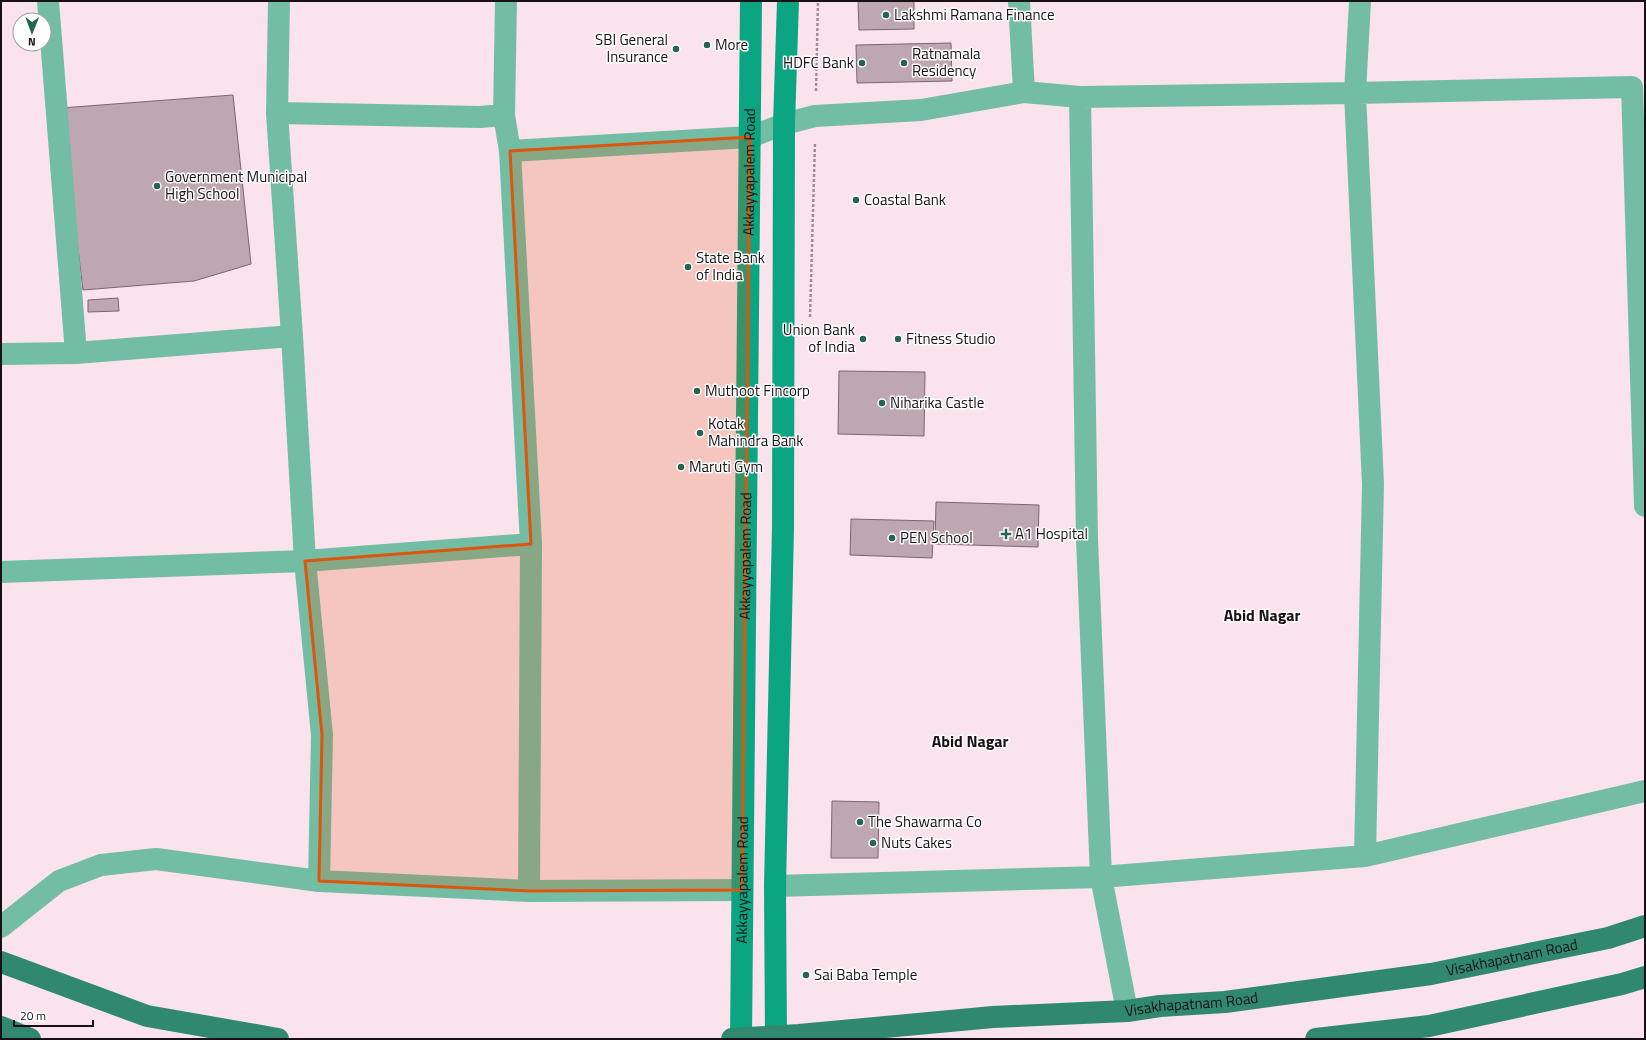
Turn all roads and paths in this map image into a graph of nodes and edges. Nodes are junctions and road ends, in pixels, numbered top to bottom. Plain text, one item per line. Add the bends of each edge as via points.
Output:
1 (48, 1) edge
2 (279, 1) edge
3 (506, 1) edge
4 (751, 1) edge
5 (788, 1) edge
6 (1019, 1) edge
7 (1360, 1) edge
8 (1638, 87) edge
9 (1024, 92) junction
10 (1355, 93) junction
11 (1080, 97) junction
12 (277, 113) junction
13 (504, 115) junction
14 (784, 124) junction
15 (750, 137) junction
16 (510, 151) junction
17 (292, 336) junction
18 (76, 353) junction
19 (1, 354) edge
20 (1645, 506) edge
21 (531, 544) junction
22 (305, 561) junction
23 (1, 572) edge
24 (1645, 791) edge
25 (1365, 856) junction
26 (1101, 877) junction
27 (319, 881) junction
28 (775, 886) junction
29 (742, 890) junction
30 (529, 891) junction
31 (1645, 926) edge
32 (1, 928) edge
33 (1, 962) edge
34 (1645, 977) edge
35 (1127, 1011) junction
36 (1, 1027) edge
37 (776, 1038) edge
38 (30, 1039) edge
39 (278, 1039) edge
40 (738, 1039) edge
41 (1316, 1039) edge

1 - 18 street
2 - 12 street
3 - 13 street
4 - 15 main road, Akkayyapalem Road
5 - 14 main road
6 - 9 street
7 - 10 street
8 - 10 street
8 - 20 street
9 - 11 street
9 - 14 street via 922,110 815,116
10 - 11 street
10 - 25 street via 1373,484
11 - 26 street via 1087,539
12 - 13 street via 480,117
12 - 17 street
13 - 16 street
14 - 15 street
14 - 28 main road via 783,528
15 - 16 street
15 - 29 main road, Akkayyapalem Road
16 - 21 street
17 - 18 street
17 - 22 street
18 - 19 street
21 - 22 street
21 - 30 street
22 - 23 street
22 - 27 street via 322,735
24 - 25 street
25 - 26 street
26 - 28 street
26 - 35 street
27 - 30 street
27 - 32 street via 156,859 101,865 59,881
28 - 37 main road
29 - 30 street
29 - 40 main road, Akkayyapalem Road
31 - 35 main road, Visakhapatnam Road via 1608,938 1431,974 1225,1002
33 - 39 main road via 147,1016
34 - 41 main road via 1429,1026
35 - 37 main road, Visakhapatnam Road via 993,1017
36 - 38 main road
37 - 40 main road, Visakhapatnam Road

